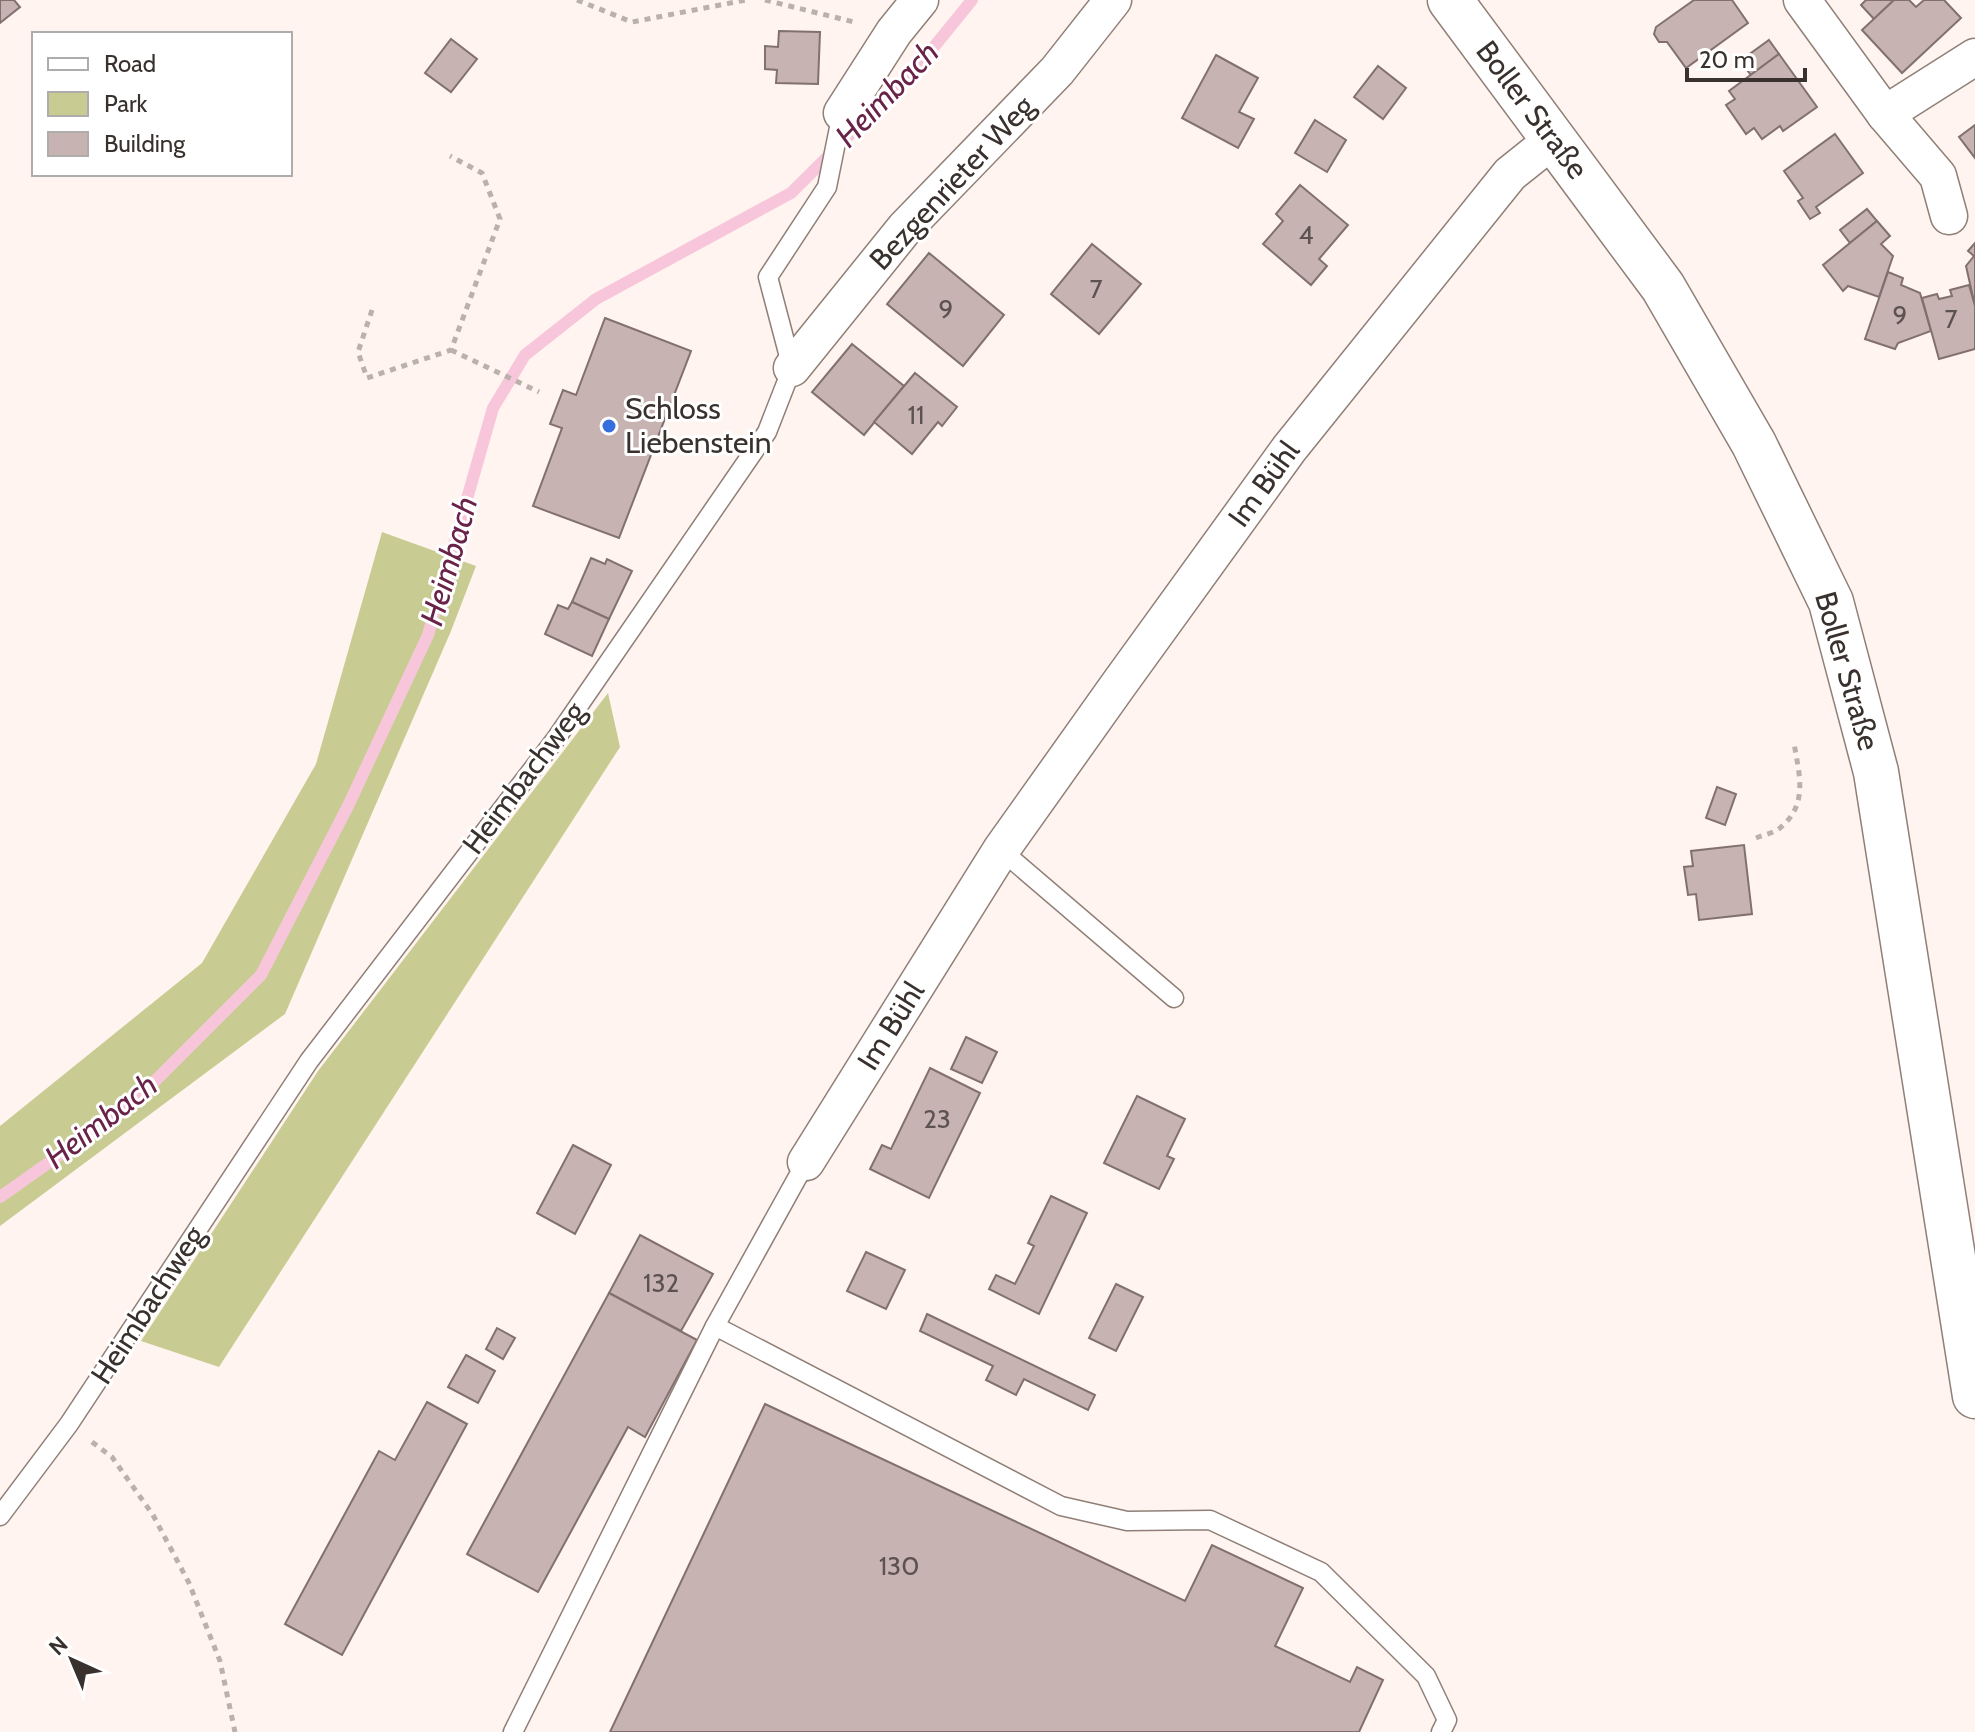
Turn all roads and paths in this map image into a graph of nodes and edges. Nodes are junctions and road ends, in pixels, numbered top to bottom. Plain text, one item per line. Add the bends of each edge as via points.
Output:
1 (577, 0) edge
2 (746, 0) edge
3 (765, 0) edge
4 (920, 0) edge
5 (1113, 0) edge
6 (1450, 0) edge
7 (1802, 0) edge
8 (894, 32) junction
9 (1975, 57) edge
10 (842, 113) joint
11 (1885, 114) junction
12 (1554, 139) junction
13 (450, 156) dead end
14 (1949, 216) dead end
15 (372, 310) dead end
16 (451, 350) junction
17 (792, 368) junction
18 (539, 392) dead end
19 (1794, 743) dead end
20 (1756, 838) dead end
21 (1001, 850) junction
22 (1174, 998) dead end
23 (806, 1162) joint
24 (715, 1326) junction
25 (1975, 1396) edge
26 (69, 1424) junction
27 (0, 1516) edge
28 (235, 1732) edge
29 (513, 1732) edge
30 (1441, 1732) edge

1 - 2 path via 632,22
3 - 8 path
4 - 8 street
5 - 17 street, Bezgenrieter Weg via 1057,71 905,228
6 - 12 main road, Boller Straße
7 - 11 street
8 - 10 street
9 - 11 street
10 - 17 lane via 827,187 768,277
11 - 14 street via 1938,176
12 - 21 street, Im Bühl via 1510,174 1289,449
12 - 25 main road, Boller Straße via 1663,287 1754,444 1831,602 1876,772
13 - 16 path via 482,173 500,219
15 - 16 path via 358,352 367,378
16 - 18 path
17 - 26 lane, Heimbachweg via 767,432 649,606 555,740 309,1061
19 - 20 path via 1801,786 1796,808 1779,829
21 - 22 lane
21 - 23 street, Im Bühl
23 - 24 lane
24 - 29 lane
24 - 30 lane via 1061,1506 1127,1521 1210,1520 1321,1572 1426,1676 1447,1720
26 - 27 lane, Heimbachweg
26 - 28 path via 112,1457 153,1515 189,1583 220,1661

